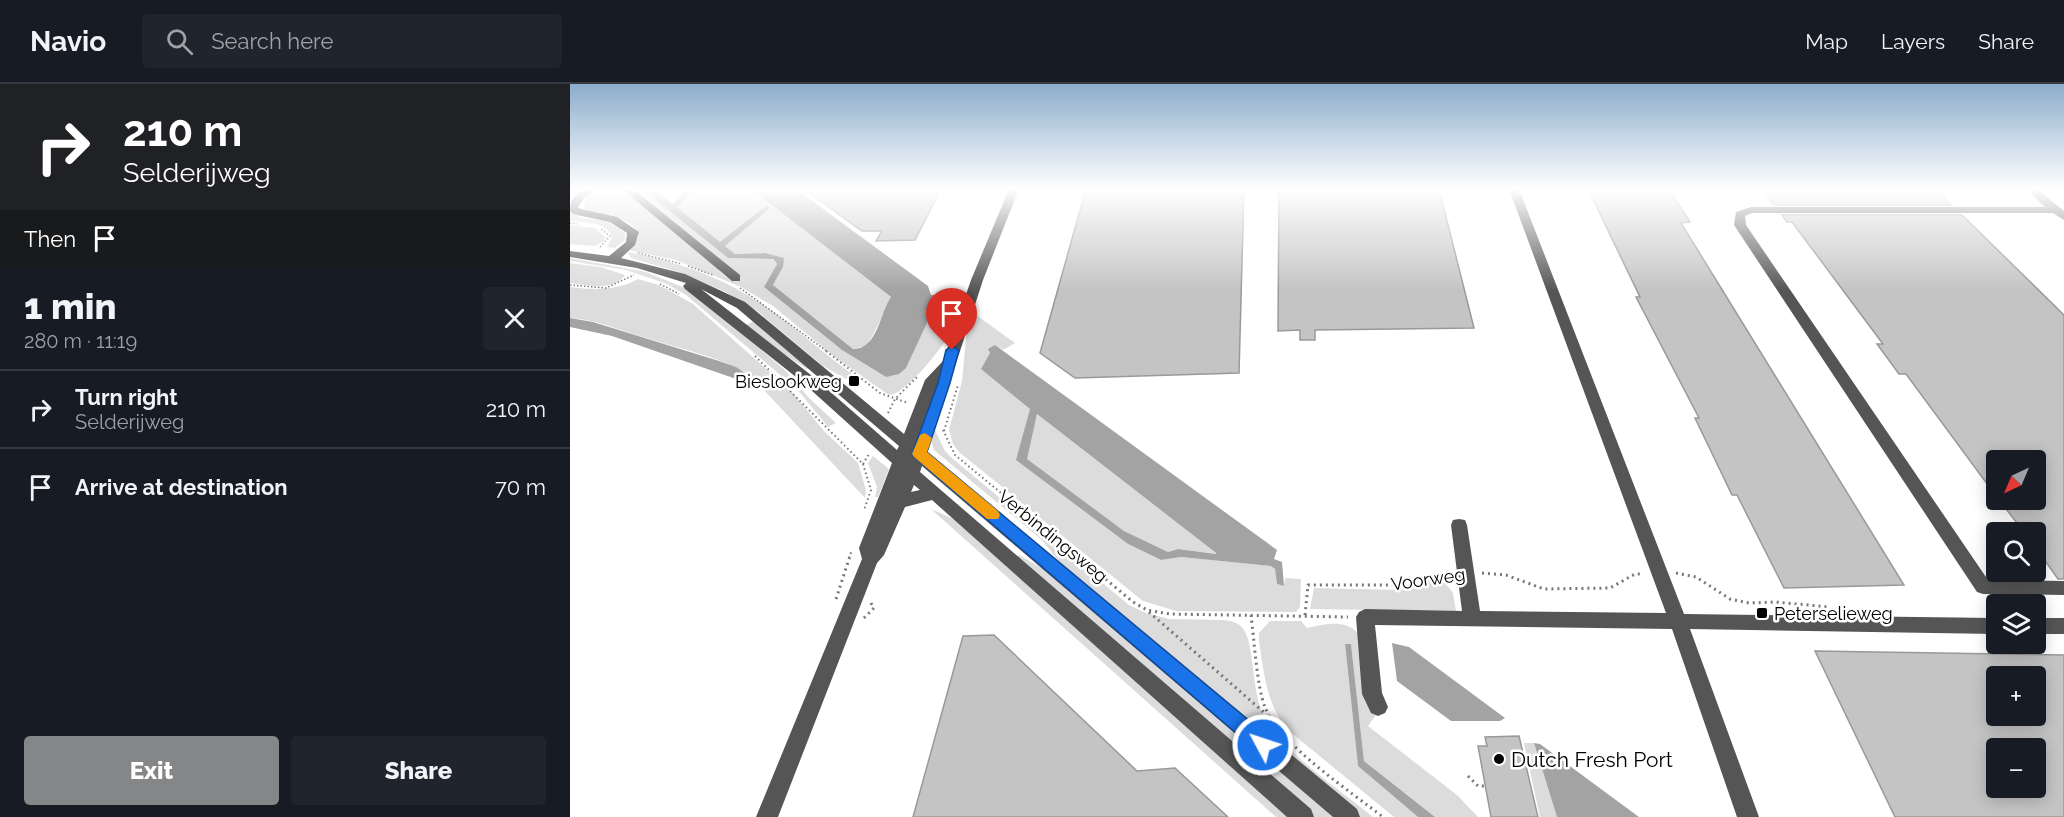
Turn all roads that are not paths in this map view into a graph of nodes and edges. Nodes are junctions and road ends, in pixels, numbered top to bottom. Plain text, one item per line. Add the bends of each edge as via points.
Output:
1 (619, 223) edge
2 (667, 223) edge
3 (1000, 223) edge
4 (1527, 223) edge
5 (1740, 223) edge
6 (570, 254) edge
7 (612, 260) junction
8 (677, 277) junction
9 (734, 281) road end
10 (923, 416) junction
11 (888, 427) junction
12 (913, 448) junction
13 (905, 467) junction
14 (935, 494) junction
15 (899, 503) junction
16 (1460, 525) dead end
17 (870, 559) junction
18 (2064, 588) edge
19 (1472, 619) junction
20 (1678, 621) junction
21 (1986, 626) edge
22 (2046, 626) edge
23 (2064, 626) edge
24 (1378, 707) dead end
25 (766, 817) edge
26 (1303, 817) edge
27 (1349, 817) edge
28 (1748, 817) edge

1 - 7 street via 633,232 631,243
2 - 9 street
3 - 10 street via 948,363
4 - 20 street
5 - 18 street via 1983,587
6 - 7 street, Verbindingsweg
7 - 8 street, Verbindingsweg
8 - 11 street, Verbindingsweg via 695,280 741,305
8 - 13 street, Verbindingsweg via 806,378
10 - 11 street
10 - 12 street
11 - 12 street, Verbindingsweg
12 - 13 street
12 - 27 street, Verbindingsweg
13 - 14 street, Verbindingsweg
13 - 15 street
13 - 17 street via 867,548
14 - 15 street
14 - 26 street, Verbindingsweg
15 - 17 street
16 - 19 street
17 - 25 street
19 - 20 street, Voorweg
19 - 24 street, Voorweg via 1365,617 1372,694
20 - 21 street, Voorweg
20 - 28 street
22 - 23 street

